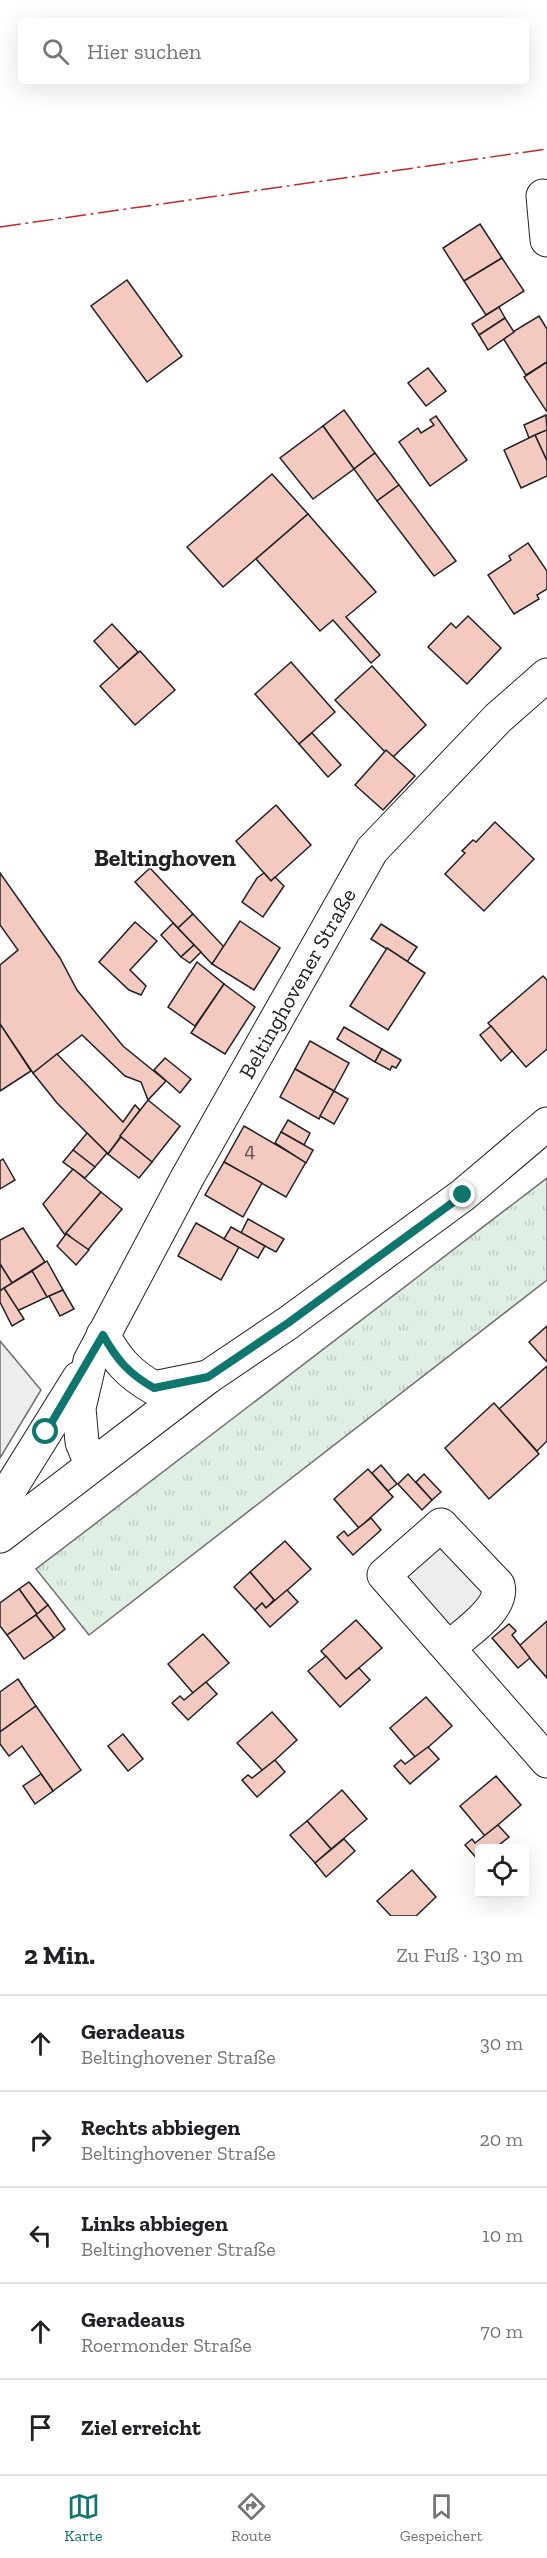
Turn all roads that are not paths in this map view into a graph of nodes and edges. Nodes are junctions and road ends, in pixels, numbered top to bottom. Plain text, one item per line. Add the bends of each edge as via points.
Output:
1 (543, 196) dead end
2 (547, 240) edge
3 (547, 675) edge
4 (547, 1124) edge
5 (97, 1348) junction
6 (208, 1377) junction
7 (92, 1464) junction
8 (0, 1505) edge
9 (0, 1536) edge
10 (450, 1647) dead end
11 (547, 1761) edge

1 - 2 street
3 - 5 street, Beltinghovener Straße via 498,718 372,850
4 - 6 street via 463,1195
5 - 6 street via 113,1352 132,1375 154,1388
5 - 7 street, Beltinghovener Straße via 79,1408 82,1442
5 - 8 street, Beltinghovener Straße via 45,1409 21,1448
6 - 7 street
7 - 9 street
10 - 11 street

